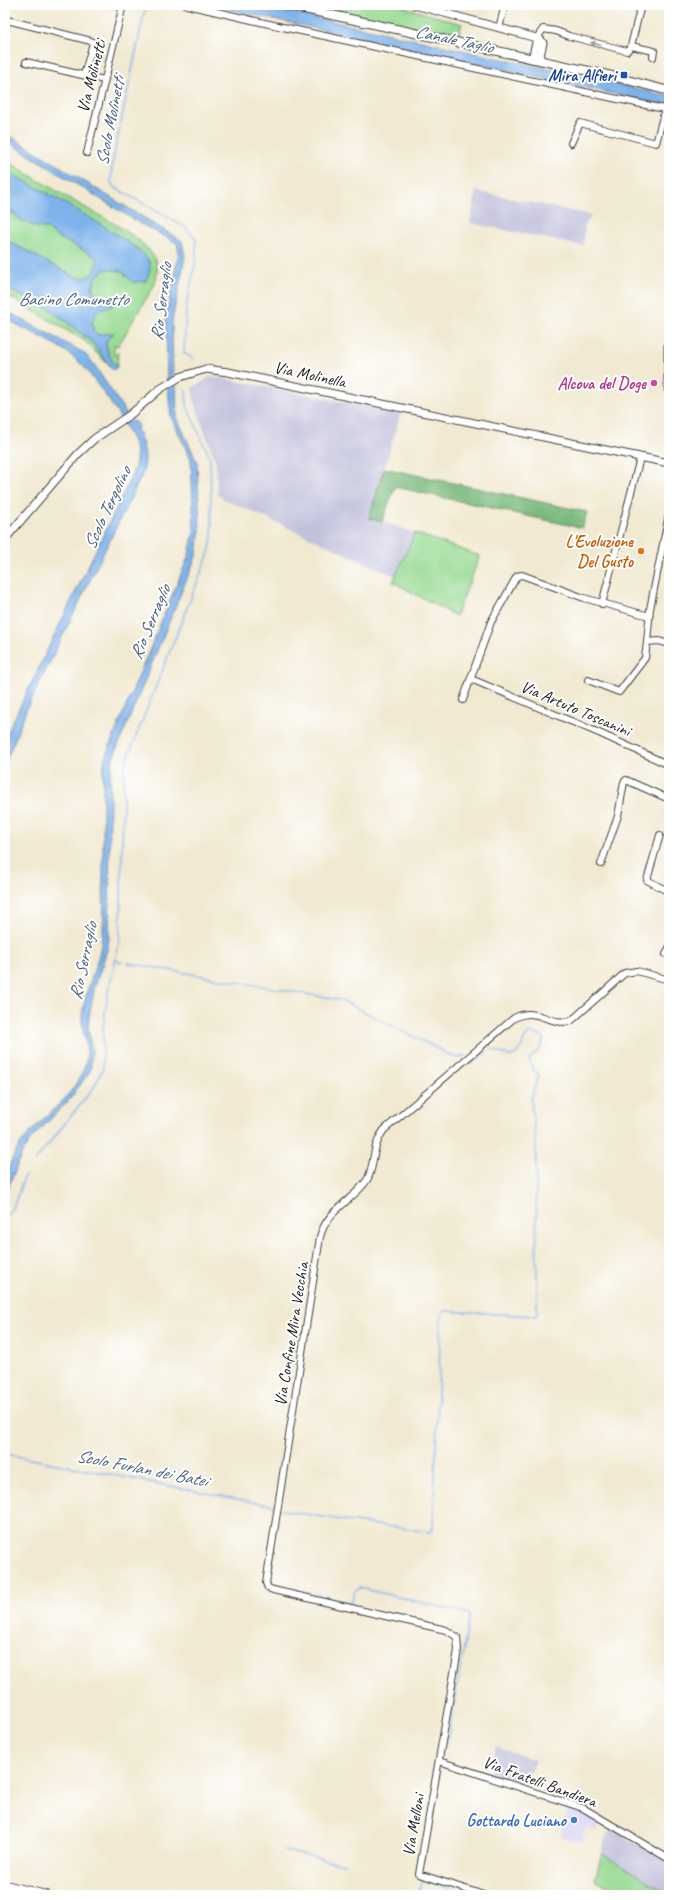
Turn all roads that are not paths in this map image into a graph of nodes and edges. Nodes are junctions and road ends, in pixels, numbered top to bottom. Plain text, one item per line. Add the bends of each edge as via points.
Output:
1 (123, 5) edge
2 (187, 5) edge
3 (286, 5) edge
4 (415, 5) edge
5 (505, 5) edge
6 (642, 5) edge
7 (440, 8) edge
8 (7, 20) dead end
9 (499, 28) junction
10 (537, 38) junction
11 (631, 46) junction
12 (653, 57) dead end
13 (535, 59) junction
14 (26, 62) dead end
15 (84, 75) junction
16 (104, 80) junction
17 (669, 91) edge
18 (667, 110) edge
19 (571, 143) dead end
20 (87, 153) dead end
21 (669, 346) edge
22 (669, 388) edge
23 (640, 458) junction
24 (669, 463) edge
25 (669, 514) edge
26 (5, 539) edge
27 (602, 604) junction
28 (649, 616) junction
29 (647, 642) junction
30 (669, 644) edge
31 (471, 679) junction
32 (588, 680) dead end
33 (463, 700) dead end
34 (669, 765) edge
35 (669, 799) edge
36 (660, 834) dead end
37 (602, 864) dead end
38 (669, 892) edge
39 (669, 980) edge
40 (439, 1761) junction
41 (669, 1859) edge
42 (5, 1885) edge
43 (46, 1895) edge
44 (484, 1895) edge

1 - 16 street, Via Molinetti
2 - 18 street
3 - 13 main road
4 - 7 street
5 - 9 street
6 - 11 street
7 - 9 street
8 - 15 street via 91,41 93,43
9 - 10 street
11 -> 10 street via 626,51 543,29
10 - 13 street
11 - 12 street via 654,51
13 - 17 main road
14 - 15 street
15 - 16 street
16 - 20 street, Via Molinetti
18 - 19 street via 656,143 580,123
21 - 22 main road
23 - 24 street, Via Molinella
23 - 26 street, Via Molinella via 217,370 201,370 180,377 160,389 131,414 94,439
23 - 27 street
25 - 28 street
27 - 28 street
27 - 31 street via 522,575 517,576 491,622
28 - 29 street
29 - 30 street via 660,641
29 - 32 street via 644,658 619,692
31 - 33 street
31 - 34 street, Via Artuto Toscanini
35 - 37 street via 626,780 618,816
36 - 38 street via 647,880
39 - 40 street, Via Confine Mira Vecchia via 631,971 620,976 571,1021 557,1021 533,1013 514,1018 387,1127 380,1135 374,1150 366,1181 327,1219 322,1230 266,1583 268,1588 273,1590 446,1630 457,1636 458,1650
40 - 41 street, Via Fratelli Bandiera via 583,1808
40 - 44 street, Via Melloni via 419,1874
42 - 43 main road

